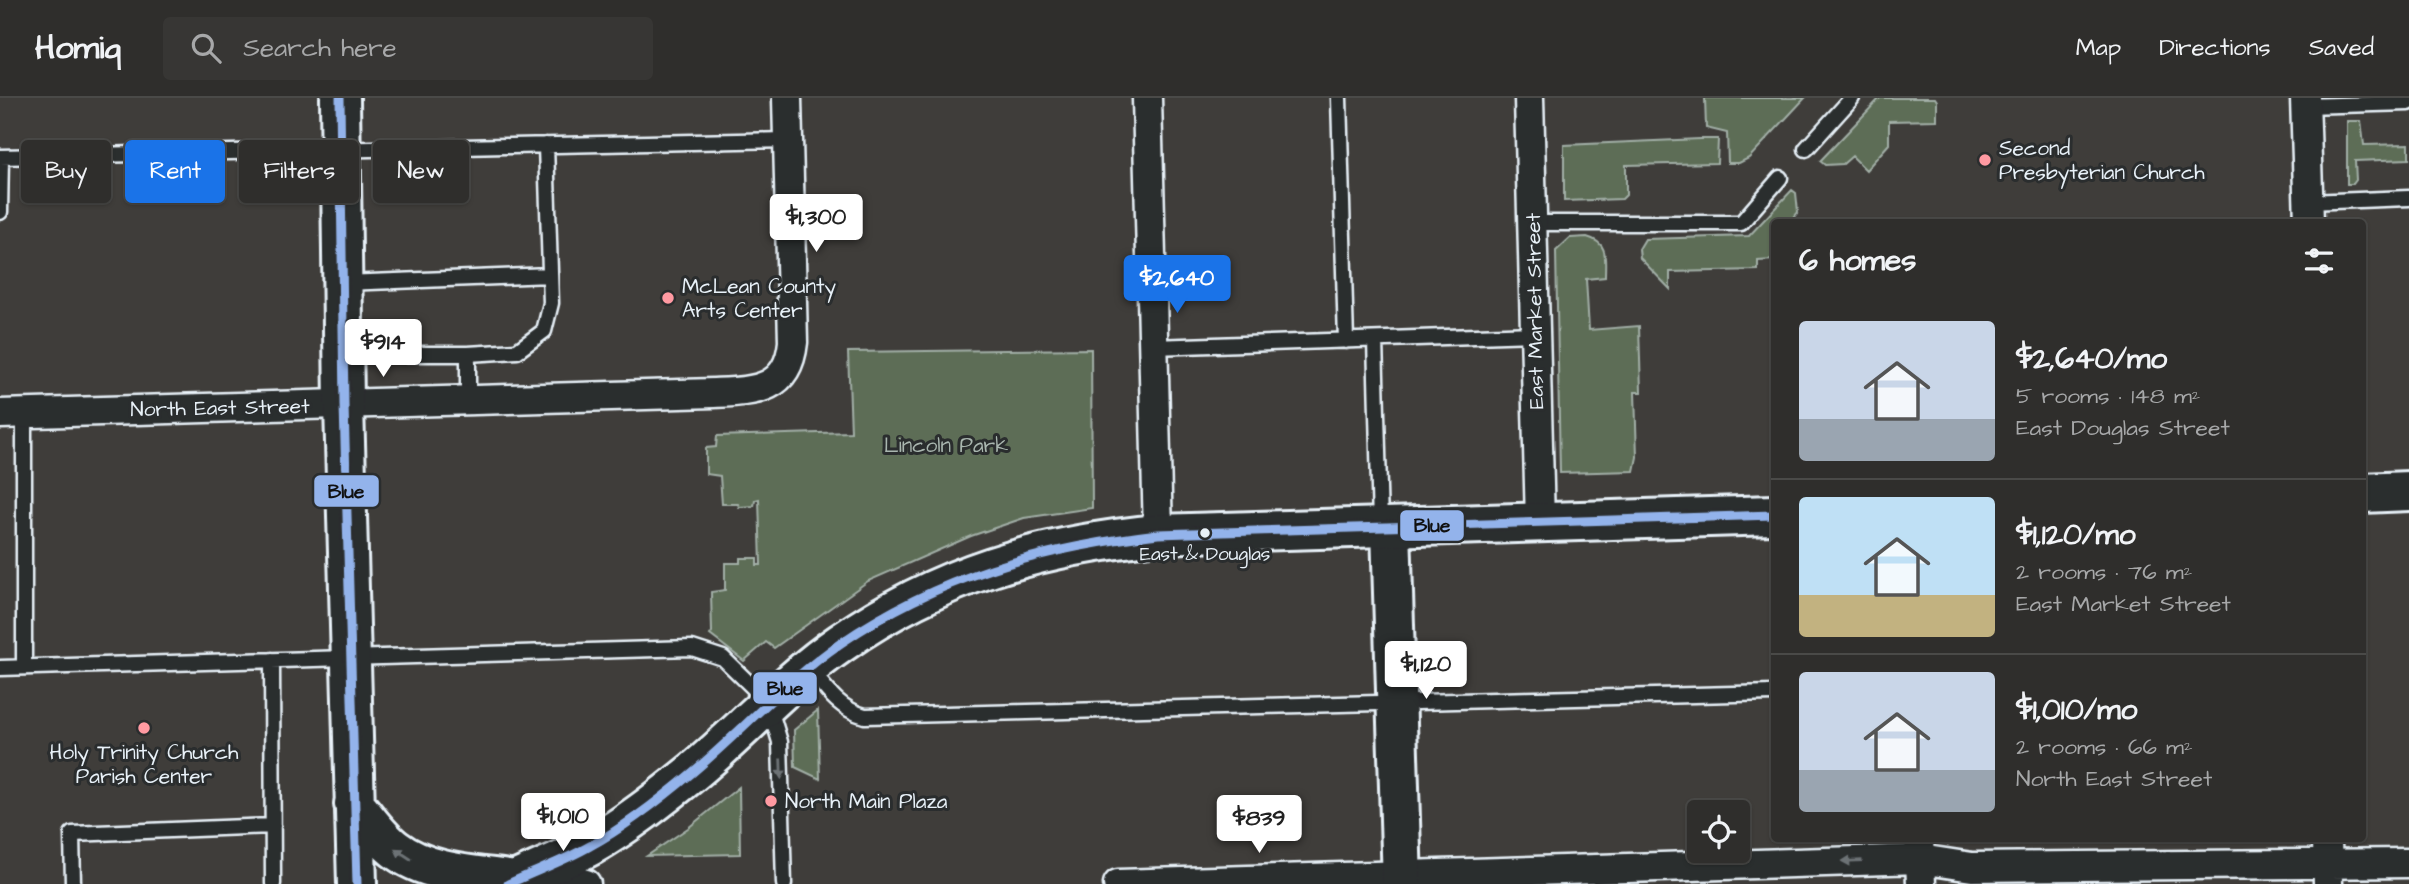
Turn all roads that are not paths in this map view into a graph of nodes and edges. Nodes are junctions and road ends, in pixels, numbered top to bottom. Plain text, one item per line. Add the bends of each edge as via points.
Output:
1 (340, 98) edge
2 (787, 98) edge
3 (1147, 98) edge
4 (1339, 98) edge
5 (1529, 98) edge
6 (1852, 98) edge
7 (2305, 102) edge
8 (2409, 103) edge
9 (340, 140) edge
10 (788, 140) junction
11 (546, 145) junction
12 (359, 149) edge
13 (1806, 149) dead end
14 (239, 152) edge
15 (0, 158) edge
16 (1780, 178) dead end
17 (2409, 198) edge
18 (341, 203) edge
19 (0, 212) edge
20 (2308, 212) edge
21 (1533, 223) junction
22 (550, 275) junction
23 (343, 301) junction
24 (1535, 334) junction
25 (1375, 340) junction
26 (1346, 341) junction
27 (1153, 346) junction
28 (468, 354) junction
29 (468, 401) junction
30 (344, 405) junction
31 (12, 413) edge
32 (2409, 491) edge
33 (2366, 493) edge
34 (1771, 515) edge
35 (1540, 523) junction
36 (1386, 528) junction
37 (1158, 534) junction
38 (351, 657) junction
39 (272, 660) junction
40 (24, 667) junction
41 (0, 668) edge
42 (809, 668) junction
43 (1771, 693) edge
44 (768, 702) junction
45 (1397, 702) junction
46 (354, 804) junction
47 (273, 826) junction
48 (1920, 860) edge
49 (2327, 862) edge
50 (2409, 863) edge
51 (2124, 875) edge
52 (1401, 879) edge
53 (517, 880) edge
54 (73, 884) edge
55 (273, 884) edge
56 (357, 884) edge
57 (586, 884) edge
58 (784, 884) edge
59 (1118, 884) edge

1 - 9 main road
2 - 10 street
3 - 27 street
4 - 26 lane
5 - 21 street, East Market Street
6 - 13 lane
7 - 8 lane
7 - 20 street
10 - 11 lane
10 - 29 street, North East Street via 793,342 783,376 762,387 730,392
11 - 12 lane
11 - 22 lane
14 - 15 lane
15 - 19 lane
16 - 21 lane via 1741,223
17 - 20 lane
18 - 23 main road
21 - 24 street, East Market Street
22 - 23 lane
22 - 28 lane via 551,303 544,331 517,351
23 - 28 lane via 402,354
23 - 30 main road
24 - 25 lane
24 - 35 street, East Market Street
25 - 26 lane
25 - 36 lane
26 - 27 lane
27 - 37 street
28 - 29 lane
29 - 30 street, North East Street
30 - 31 street, North East Street
30 - 38 main road
31 - 40 lane
32 - 33 main road
34 - 35 main road
35 - 36 main road
36 - 37 main road
36 - 45 main road
37 - 42 main road via 1062,547 993,565 885,615
38 - 39 lane
38 - 44 lane via 691,648 723,658
38 - 46 main road
39 - 40 lane
39 - 47 lane
40 - 41 lane
42 - 44 main road
42 - 45 lane via 839,704 865,716
43 - 45 lane
44 - 53 main road via 695,770 623,825
44 -> 58 lane via 780,742
45 - 52 main road
53 -> 46 main road via 442,870 409,860
46 - 56 main road
47 - 54 lane via 72,834
47 - 55 lane
48 - 51 street
48 -> 52 street
49 - 50 street
49 - 51 street
52 - 59 street
53 - 57 street via 563,878

